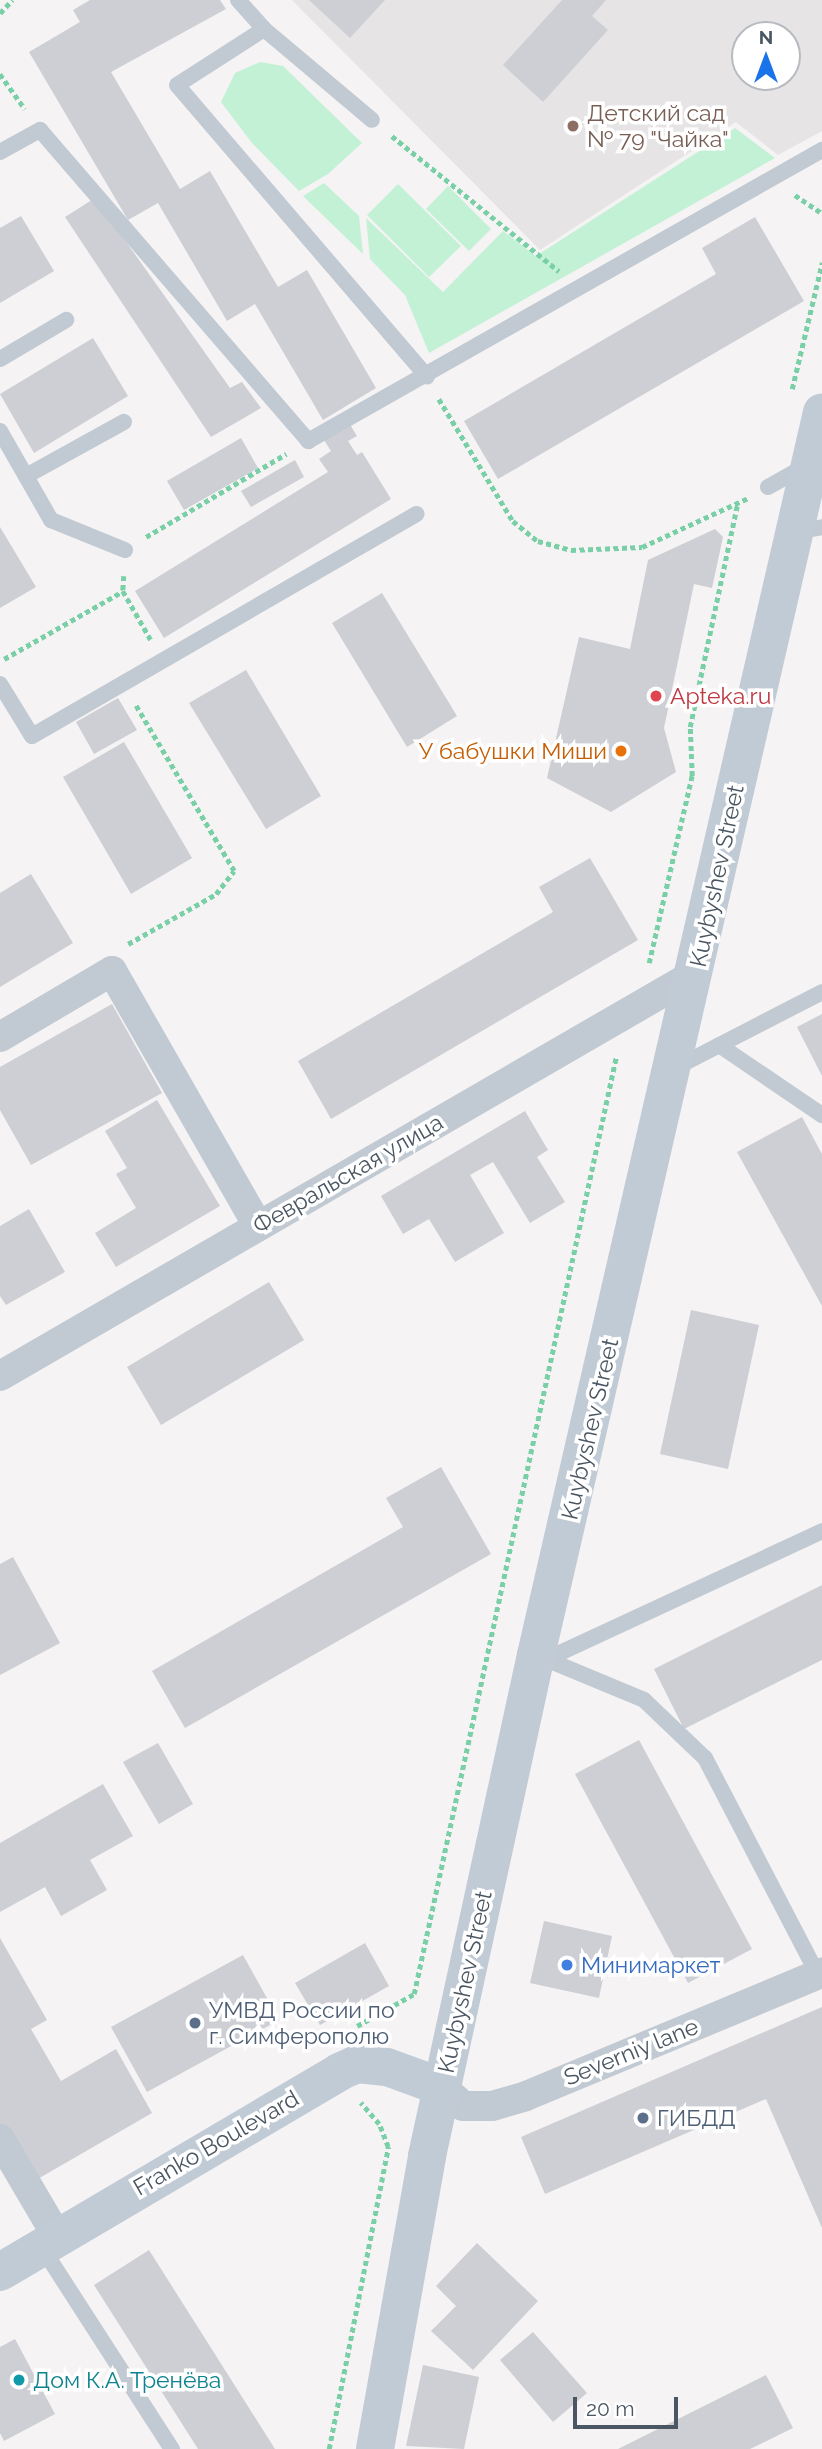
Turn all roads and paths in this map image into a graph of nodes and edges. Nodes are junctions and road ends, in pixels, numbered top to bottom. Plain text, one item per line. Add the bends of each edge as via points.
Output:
1 (12, 0) edge
2 (238, 0) edge
3 (0, 13) edge
4 (264, 29) junction
5 (0, 74) edge
6 (372, 120) joint
7 (40, 130) junction
8 (822, 150) edge
9 (0, 152) edge
10 (822, 263) edge
11 (580, 288) junction
12 (66, 320) dead end
13 (0, 359) edge
14 (426, 377) junction
15 (806, 403) edge
16 (124, 422) dead end
17 (0, 431) edge
18 (308, 441) junction
19 (810, 465) junction
20 (26, 476) junction
21 (768, 487) dead end
22 (416, 514) dead end
23 (807, 530) edge
24 (125, 550) junction
25 (123, 591) junction
26 (0, 661) edge
27 (163, 663) junction
28 (0, 684) edge
29 (124, 685) junction
30 (112, 971) junction
31 (696, 973) junction
32 (822, 992) edge
33 (633, 1009) junction
34 (0, 1037) edge
35 (719, 1045) junction
36 (674, 1069) junction
37 (822, 1115) edge
38 (258, 1226) junction
39 (0, 1376) edge
40 (822, 1531) edge
41 (543, 1657) junction
42 (820, 1974) edge
43 (346, 2032) dead end
44 (442, 2087) junction
45 (356, 2099) dead end
46 (0, 2138) edge
47 (49, 2241) junction
48 (0, 2272) edge
49 (172, 2449) edge
50 (329, 2449) edge
51 (375, 2449) edge

1 - 3 path
2 - 4 lane
4 - 6 lane
4 - 14 lane via 177,85
5 - 7 path
6 - 11 path
7 - 9 lane
7 - 18 lane
8 - 11 lane
10 - 15 path
11 - 14 lane
12 - 13 lane
14 - 18 lane
14 - 33 path via 513,522 538,541 571,550 642,547 737,505 690,727 692,776 653,952
15 - 19 main road, Kuybyshev Street
16 - 20 lane
17 - 20 lane
18 - 24 path
19 - 21 lane
19 - 23 main road, Kuybyshev Street
20 - 24 lane via 51,520
22 - 27 lane
23 - 31 main road, Kuybyshev Street
24 - 25 path
25 - 26 path
25 - 27 path
27 - 29 lane
28 - 29 lane via 32,736
29 - 30 path via 233,871 216,894 121,948
30 - 34 street
30 - 38 street
31 - 33 street, Февральская улица
31 - 36 main road, Kuybyshev Street
32 - 35 lane
33 - 38 street, Февральская улица
33 - 43 path via 615,1059 414,1994
35 - 36 lane
35 - 37 lane
36 - 41 main road, Kuybyshev Street
38 - 39 street, Февральская улица
40 - 41 lane
41 - 42 lane via 644,1700 705,1758
41 - 44 main road, Kuybyshev Street
42 - 44 street, Severniy lane via 526,2096 492,2106 463,2106
44 - 47 main road, Franko Boulevard via 387,2067 357,2064
44 - 51 main road, Kuybyshev Street
45 - 50 path via 379,2124 388,2147
46 - 47 street
47 - 48 main road, Franko Boulevard
47 - 49 lane

